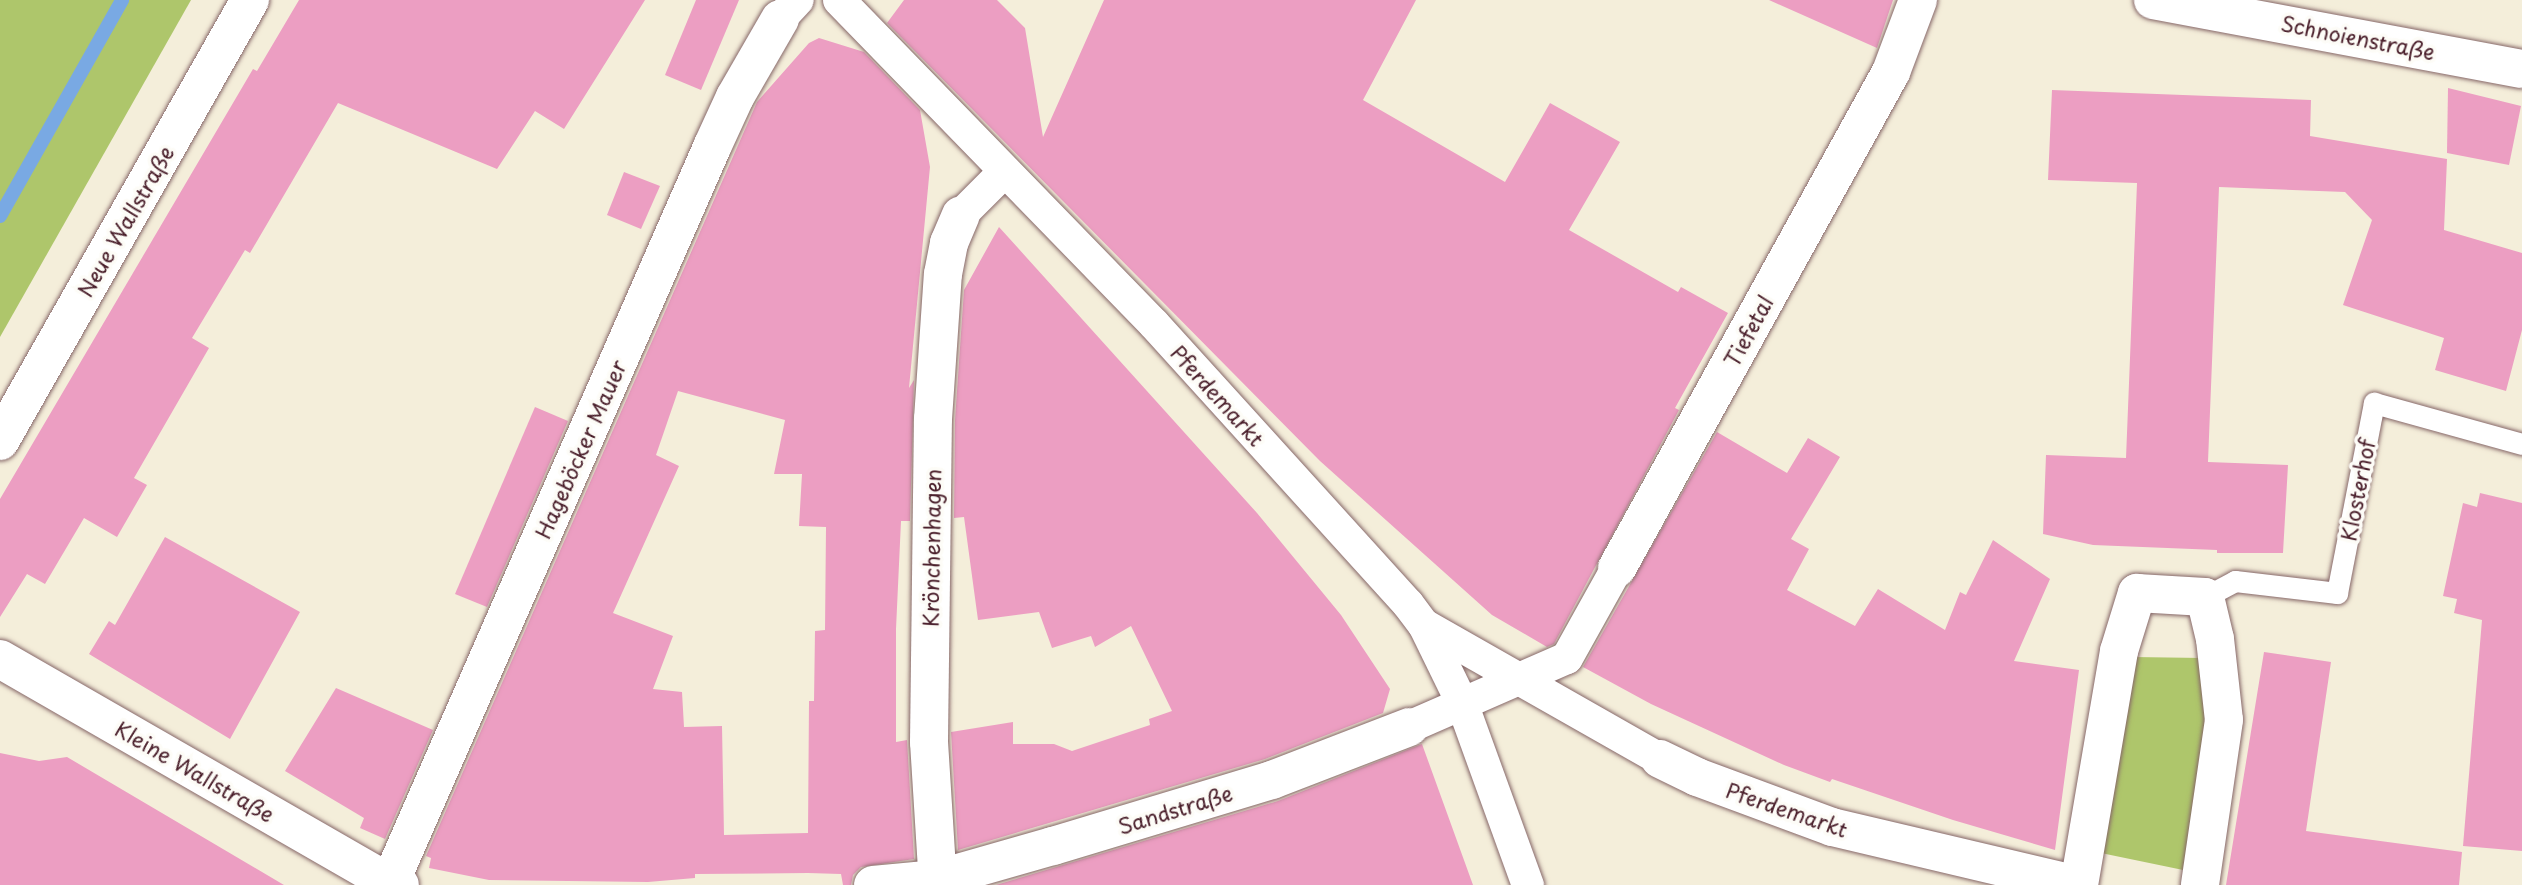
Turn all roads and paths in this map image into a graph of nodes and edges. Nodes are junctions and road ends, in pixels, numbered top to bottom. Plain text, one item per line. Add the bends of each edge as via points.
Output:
1 (250, 0) edge
2 (1918, 0) edge
3 (2153, 0) edge
4 (855, 5) edge
5 (789, 9) edge
6 (2522, 69) edge
7 (1005, 171) junction
8 (961, 215) joint
9 (0, 441) edge
10 (2522, 444) edge
11 (1617, 568) joint
12 (2205, 597) junction
13 (1424, 625) junction
14 (0, 659) edge
15 (1518, 679) junction
16 (1462, 703) junction
17 (1409, 726) joint
18 (1660, 759) joint
19 (937, 882) edge
20 (393, 884) edge
21 (873, 885) edge
22 (1528, 885) edge
23 (2078, 885) edge
24 (2200, 885) edge

1 - 9 street, Neue Wallstraße
2 - 11 street, Tiefetal via 1891,72
3 - 6 street, Schnoienstraße
4 - 7 street, Pferdemarkt
5 - 20 street, Hageböcker Mauer via 729,110
7 - 8 street
7 - 13 street, Pferdemarkt via 1154,324
8 - 19 street, Krönchenhagen via 943,274 933,419 929,742
10 - 12 lane, Klosterhof via 2374,403 2337,593 2235,581
11 - 15 street, Tiefetal via 1567,658
12 - 23 street via 2137,593 2119,651
12 - 24 street via 2224,720
13 - 15 street, Pferdemarkt
13 - 16 street, Pferdemarkt
14 - 20 street, Kleine Wallstraße
15 - 16 street
15 - 18 street, Pferdemarkt
16 - 17 street
16 - 22 street, Pferdemarkt
17 - 19 street, Sandstraße via 1272,780
18 - 23 street, Pferdemarkt via 1832,827
19 - 21 street, Sandstraße

